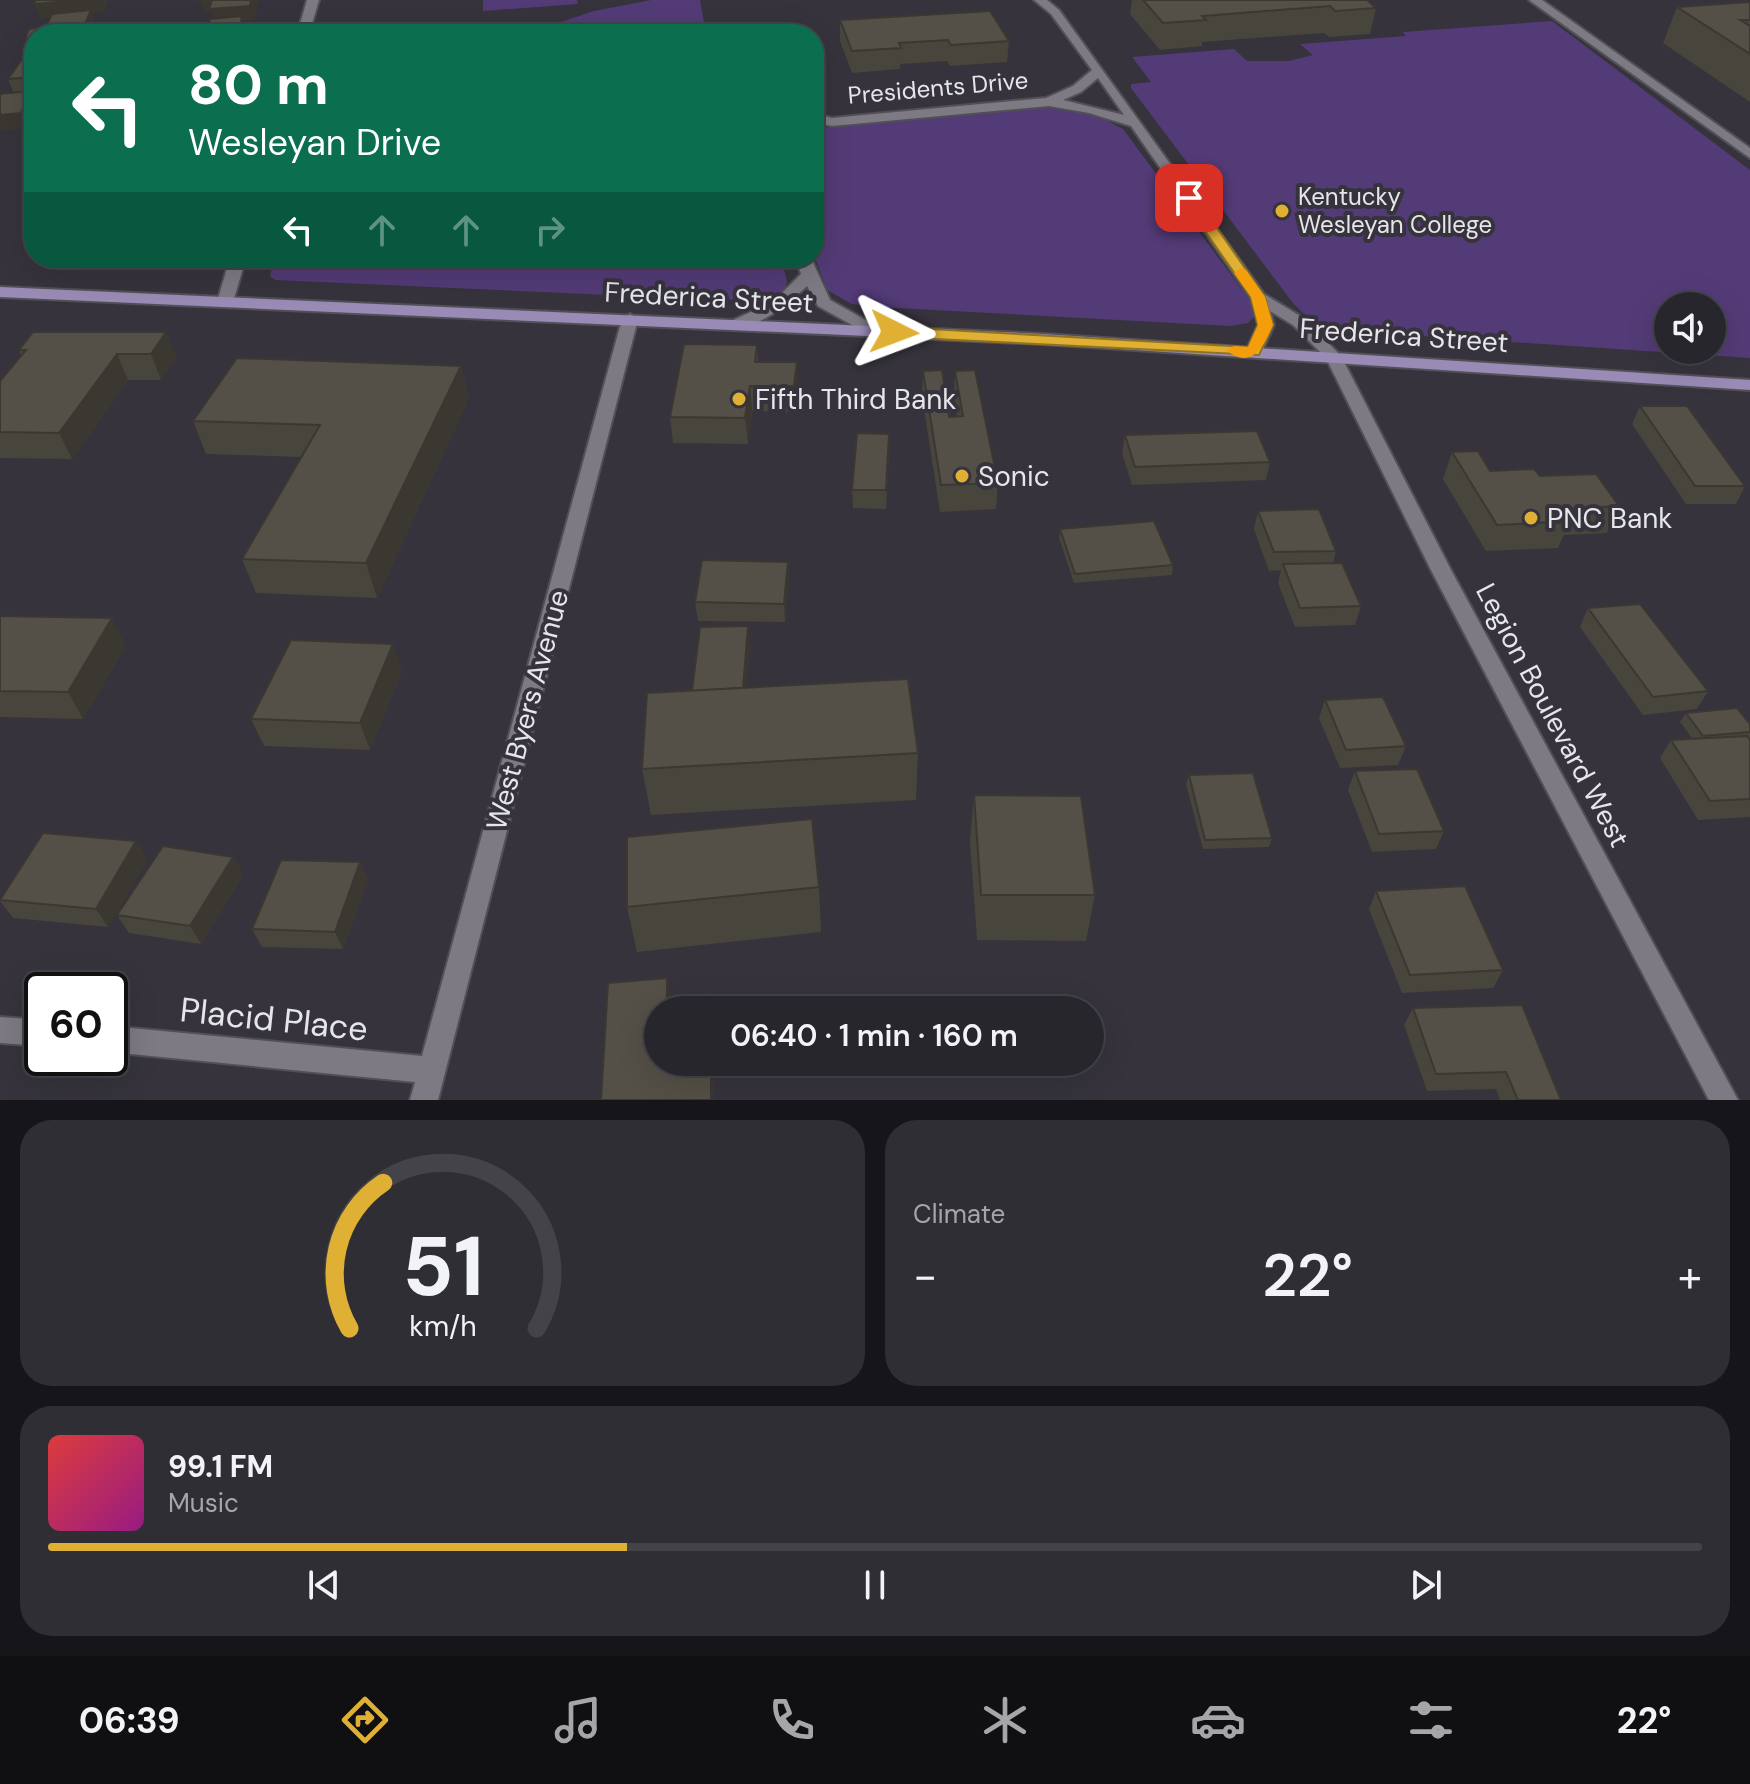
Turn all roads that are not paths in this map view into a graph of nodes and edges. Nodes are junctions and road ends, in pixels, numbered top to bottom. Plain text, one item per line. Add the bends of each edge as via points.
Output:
1 (313, 0) edge
2 (1040, 0) edge
3 (1535, 0) edge
4 (306, 24) edge
5 (1099, 71) junction
6 (1049, 102) junction
7 (824, 120) edge
8 (832, 122) junction
9 (824, 124) edge
10 (1137, 124) junction
11 (1750, 154) edge
12 (235, 268) edge
13 (805, 268) edge
14 (807, 268) edge
15 (0, 292) edge
16 (1258, 297) junction
17 (225, 302) junction
18 (630, 319) junction
19 (735, 325) junction
20 (874, 331) junction
21 (1254, 351) junction
22 (1333, 356) junction
23 (1750, 385) edge
24 (0, 1030) edge
25 (24, 1032) edge
26 (128, 1041) edge
27 (432, 1070) junction
28 (424, 1100) edge
29 (1724, 1100) edge

1 - 4 street
2 - 5 street
3 - 11 street
5 - 6 street, Presidents Drive
5 - 10 street
6 - 8 street, Presidents Drive
6 - 10 street, Presidents Drive
7 - 8 street, Presidents Drive
8 - 9 street, Presidents Drive
10 - 16 street
12 - 17 street
13 - 19 street via 780,304
14 - 20 street via 824,303
15 - 17 main road, Frederica Street
16 - 21 street via 1266,325
16 - 22 street, Legion Boulevard West via 1299,322
17 - 18 main road, Frederica Street
18 - 19 main road, Frederica Street
18 - 27 street, West Byers Avenue
19 - 20 main road, Frederica Street
20 - 21 main road, Frederica Street
21 - 22 main road, Frederica Street
22 - 23 main road, Frederica Street
22 - 29 street, Legion Boulevard West
24 - 25 street
26 - 27 street, Placid Place
27 - 28 street, West Byers Avenue

